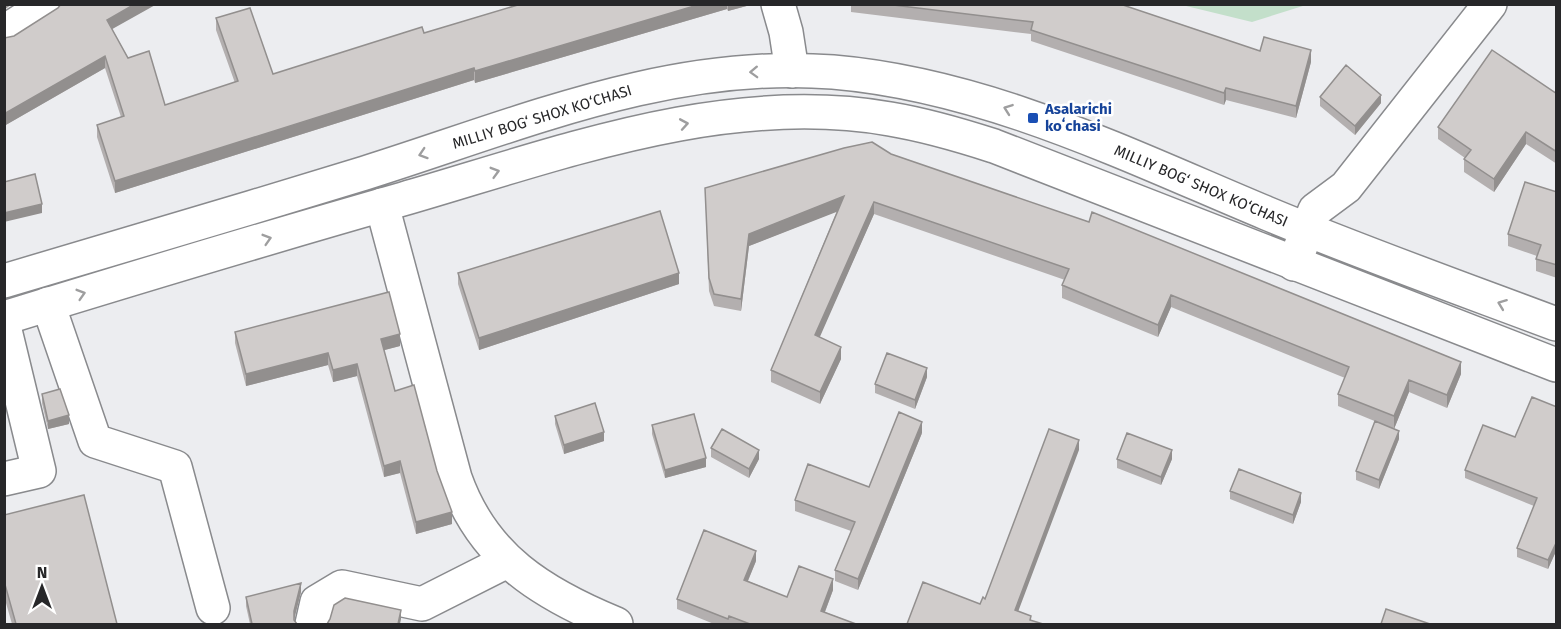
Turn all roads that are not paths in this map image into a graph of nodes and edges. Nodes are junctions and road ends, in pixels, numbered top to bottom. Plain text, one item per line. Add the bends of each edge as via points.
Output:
1 (48, 4) edge
2 (778, 4) edge
3 (1490, 4) edge
4 (4, 32) edge
5 (792, 71) junction
6 (382, 205) junction
7 (1307, 230) junction
8 (1294, 264) junction
9 (4, 281) edge
10 (48, 304) junction
11 (4, 318) edge
12 (1557, 324) edge
13 (4, 326) edge
14 (1557, 365) edge
15 (4, 479) edge
16 (507, 561) junction
17 (213, 608) dead end
18 (312, 624) edge
19 (616, 624) edge

1 - 4 main road
2 - 5 main road
3 - 7 main road via 1347,187 1316,210
7 -> 5 main road, MILLIY BOG‘ SHOX KO‘CHASI via 1001,106 906,82
5 -> 9 main road, MILLIY BOG‘ SHOX KO‘CHASI via 693,78 596,98
6 -> 8 main road via 605,141 677,125 785,113 849,114 923,125 994,146
10 -> 6 main road
6 - 16 main road via 455,478 475,522
7 - 8 main road
12 -> 7 main road, MILLIY BOG‘ SHOX KO‘CHASI
8 - 14 main road
10 - 11 main road
10 - 17 main road via 95,441 175,467
13 - 15 main road via 39,471
16 - 18 main road via 422,604 342,587 317,602
16 - 19 main road via 561,600

